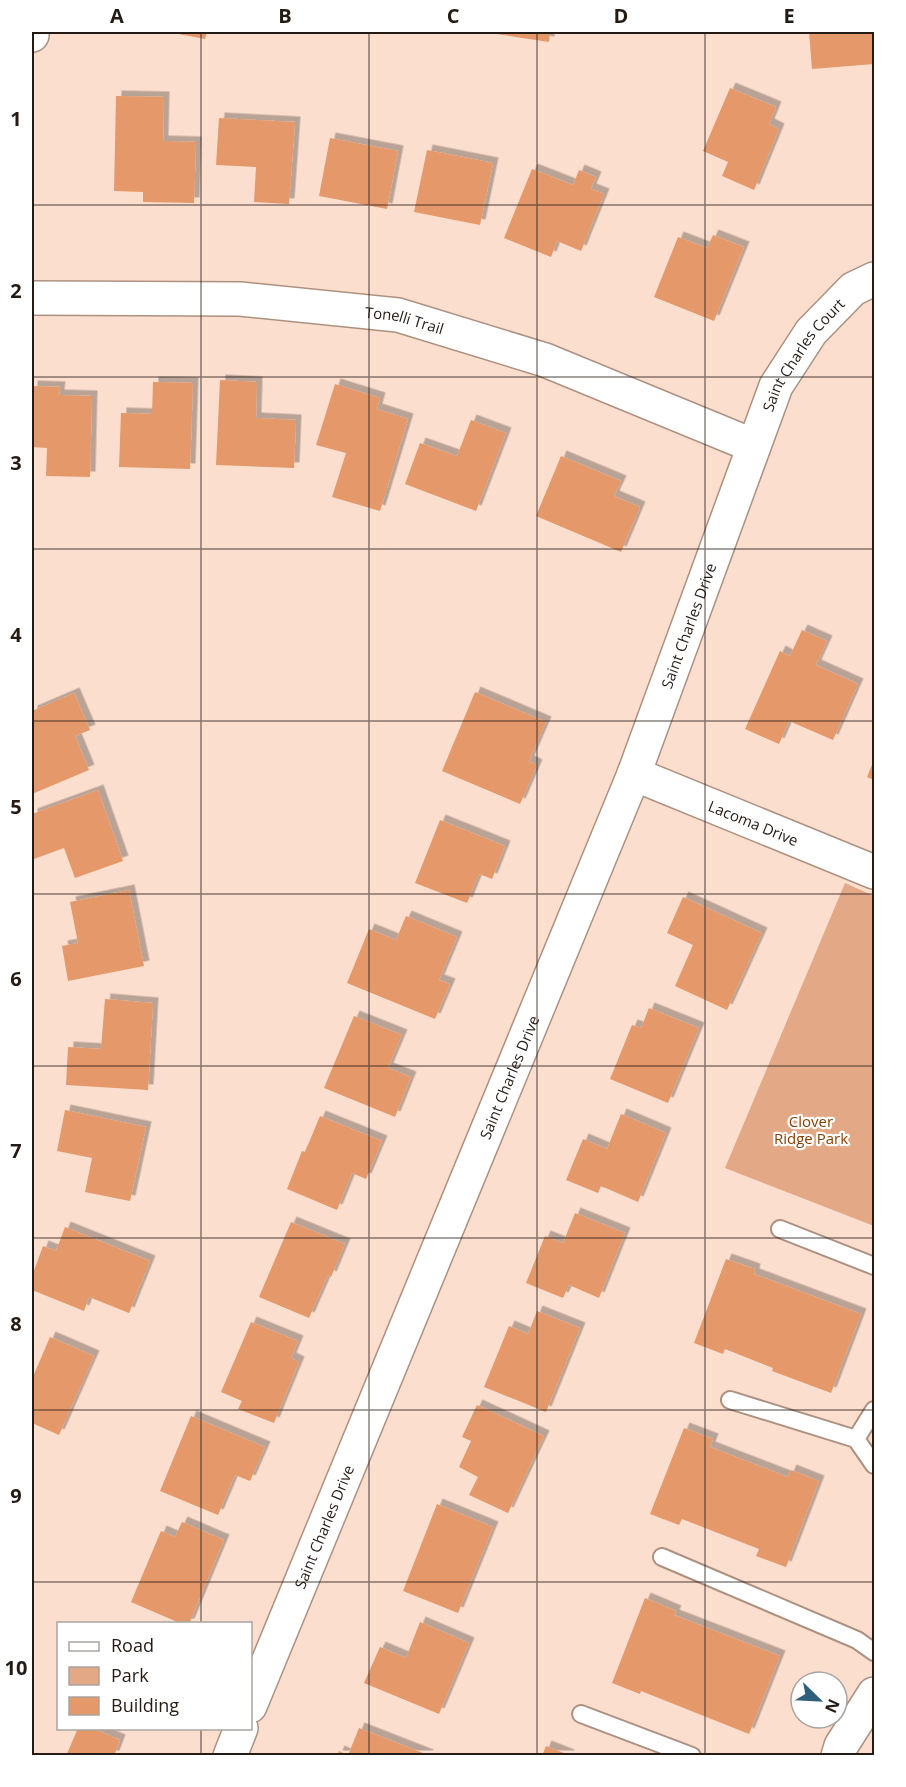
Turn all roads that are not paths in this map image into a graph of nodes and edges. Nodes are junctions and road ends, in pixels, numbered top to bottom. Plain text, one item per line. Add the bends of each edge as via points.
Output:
1 (874, 279) edge
2 (32, 298) edge
3 (754, 446) junction
4 (634, 774) junction
5 (874, 872) edge
6 (780, 1229) dead end
7 (874, 1266) edge
8 (730, 1400) dead end
9 (874, 1410) edge
10 (856, 1439) junction
11 (874, 1465) edge
12 (662, 1557) dead end
13 (874, 1652) edge
14 (874, 1694) edge
15 (252, 1701) edge
16 (581, 1714) dead end
17 (240, 1730) edge
18 (230, 1755) edge
19 (692, 1755) edge
20 (838, 1755) edge

1 - 3 street, Saint Charles Court via 853,289 811,332 776,386
2 - 3 street, Tonelli Trail via 240,299 398,315 545,360
3 - 4 street, Saint Charles Drive
4 - 5 street, Lacoma Drive
4 - 15 street, Saint Charles Drive
6 - 7 lane
8 - 10 lane
9 - 10 lane
10 - 11 lane
12 - 13 lane via 857,1640
14 - 20 street
16 - 19 lane
17 - 18 street

